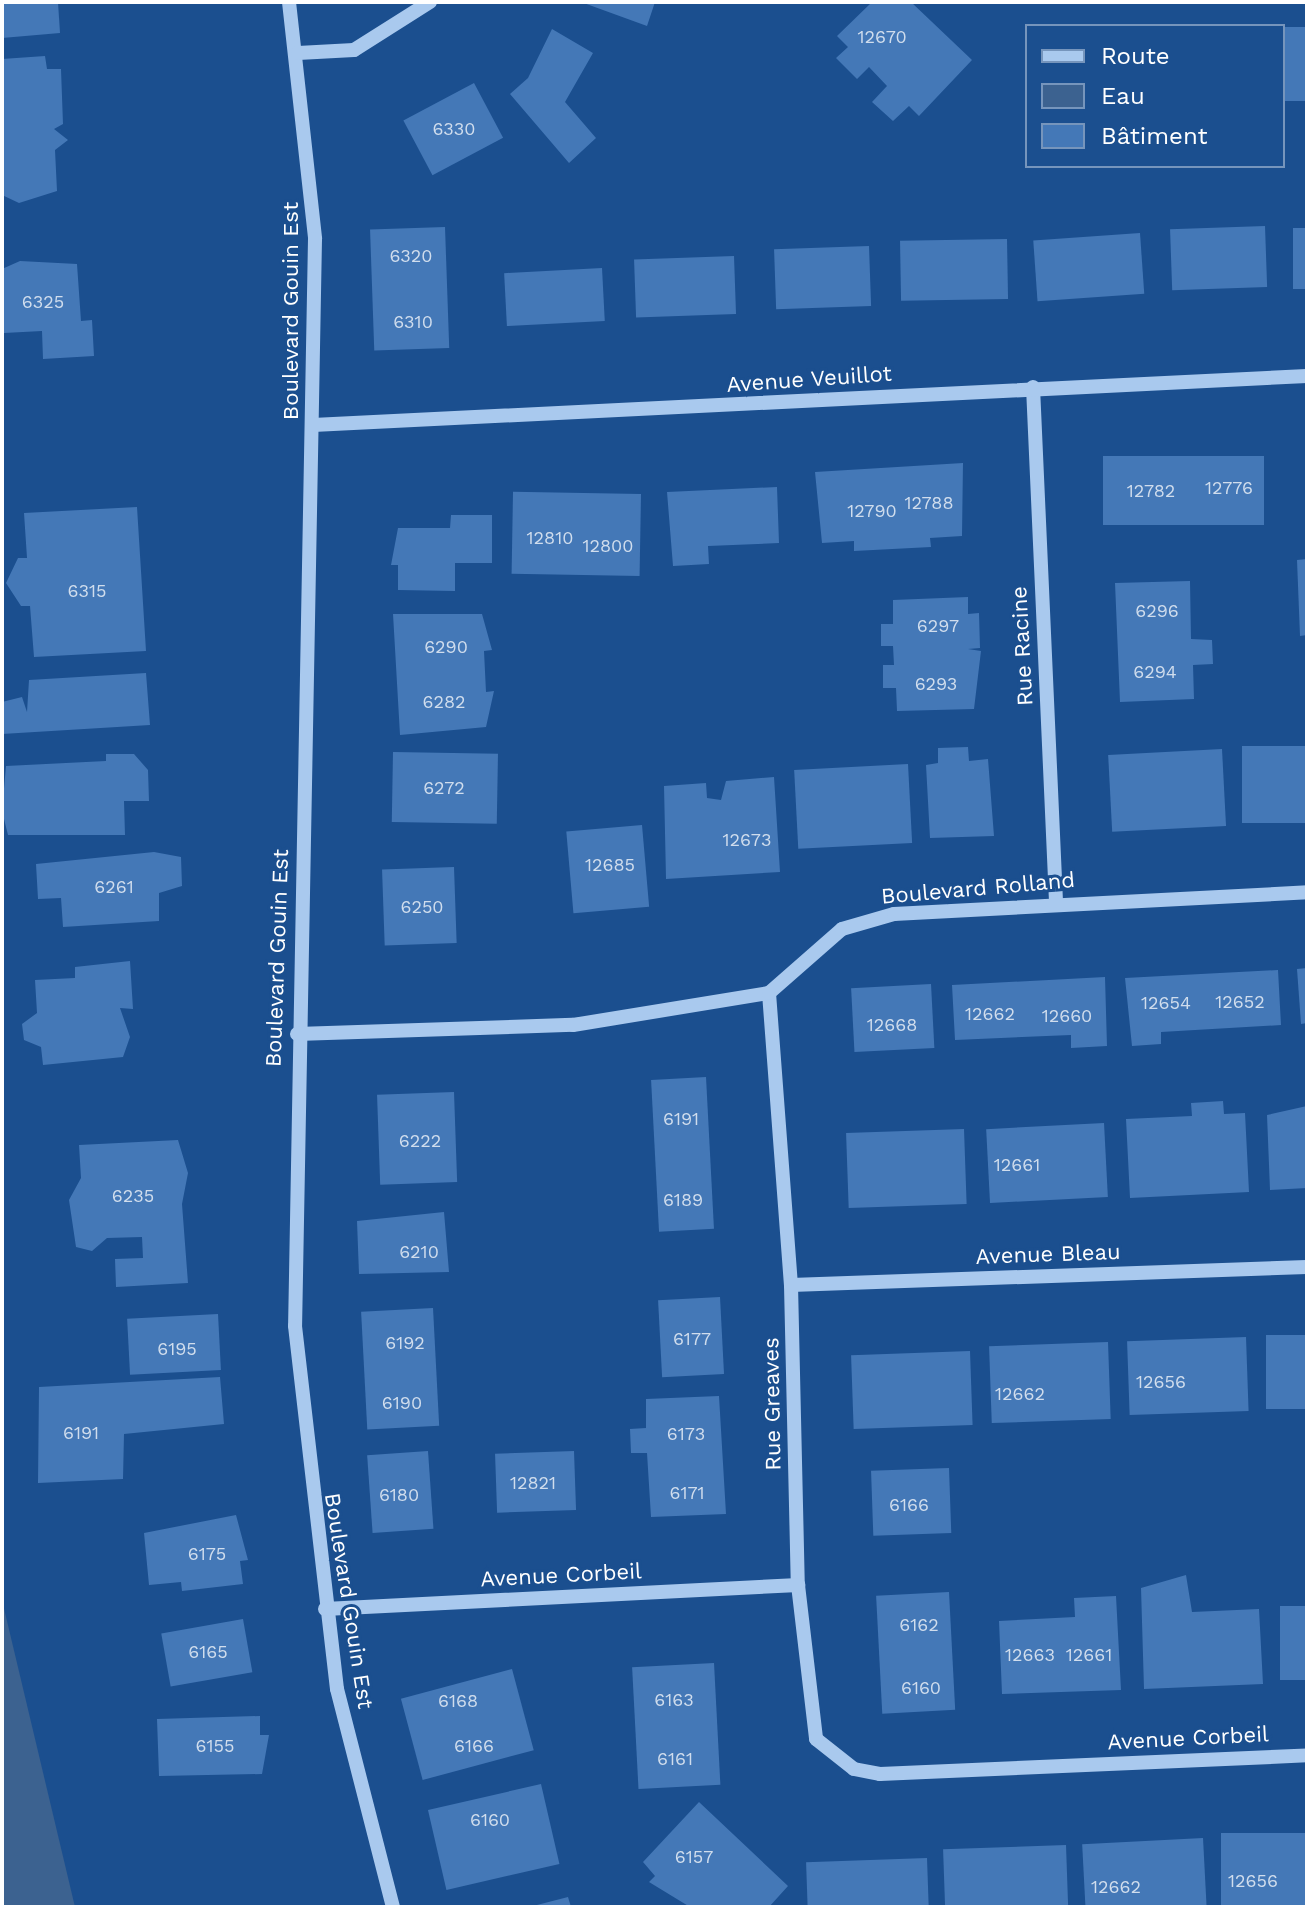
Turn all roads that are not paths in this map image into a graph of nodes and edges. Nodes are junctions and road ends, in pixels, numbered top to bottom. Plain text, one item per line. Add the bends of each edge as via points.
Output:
1 (289, 2) edge
2 (430, 2) edge
3 (298, 53) junction
4 (1307, 376) edge
5 (1033, 387) junction
6 (313, 425) junction
7 (1307, 892) edge
8 (1056, 902) junction
9 (769, 993) junction
10 (297, 1034) junction
11 (1307, 1267) edge
12 (791, 1285) junction
13 (798, 1585) junction
14 (325, 1609) junction
15 (1307, 1755) edge
16 (880, 1774) joint
17 (393, 1907) edge

1 - 3 street, Boulevard Gouin Est
2 - 3 street via 354,50
3 - 6 street, Boulevard Gouin Est via 315,239
4 - 5 street, Avenue Veuillot
5 - 6 street, Avenue Veuillot
5 - 8 street, Rue Racine
6 - 10 street, Boulevard Gouin Est
7 - 8 street, Boulevard Rolland
8 - 9 street, Boulevard Rolland via 867,919 819,945
9 - 10 street via 573,1025
9 - 12 street, Rue Greaves
10 - 14 street, Boulevard Gouin Est via 295,1326
11 - 12 street, Avenue Bleau
12 - 13 street, Rue Greaves
13 - 14 street, Avenue Corbeil
13 - 16 street, Rue Greaves via 816,1739 854,1769
14 - 17 street, Boulevard Gouin Est via 337,1689
15 - 16 street, Avenue Corbeil

